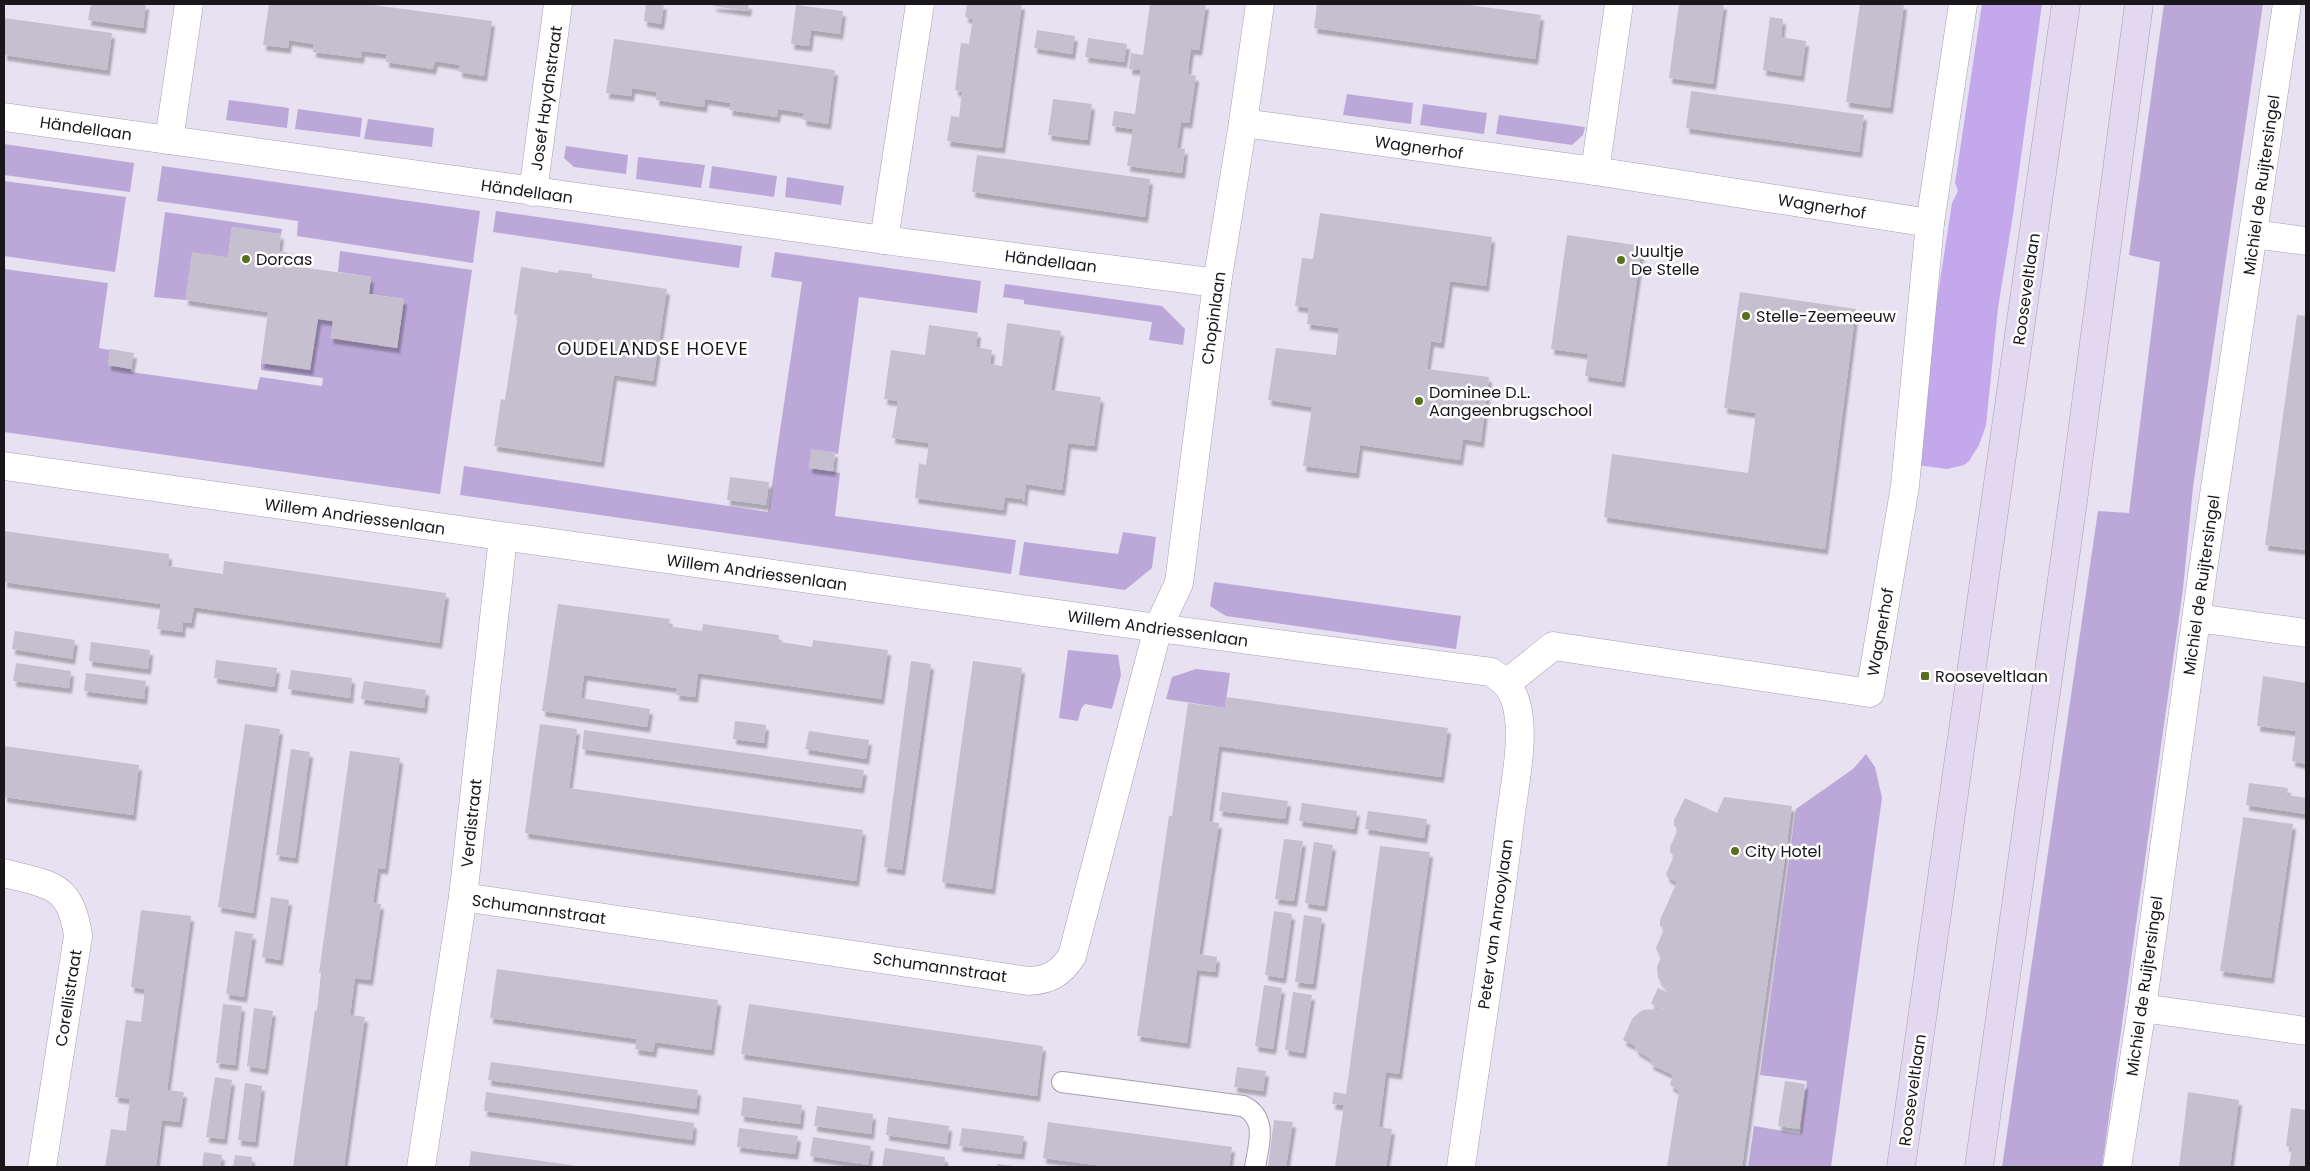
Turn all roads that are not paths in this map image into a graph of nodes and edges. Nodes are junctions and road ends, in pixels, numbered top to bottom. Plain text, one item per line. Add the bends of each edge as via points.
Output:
1 (189, 4) edge
2 (558, 4) edge
3 (920, 4) edge
4 (1260, 4) edge
5 (1619, 4) edge
6 (1963, 4) edge
7 (2066, 4) edge
8 (2139, 4) edge
9 (2287, 4) edge
10 (4, 117) edge
11 (1243, 123) junction
12 (169, 140) junction
13 (1595, 171) junction
14 (533, 192) junction
15 (1930, 223) junction
16 (2254, 234) junction
17 (884, 240) junction
18 (2306, 241) edge
19 (1217, 282) junction
20 (4, 466) edge
21 (503, 536) junction
22 (2197, 618) junction
23 (1158, 628) junction
24 (2306, 633) edge
25 (1507, 683) junction
26 (4, 874) edge
27 (463, 898) junction
28 (2142, 1008) junction
29 (2306, 1031) edge
30 (1062, 1082) dead end
31 (42, 1167) edge
32 (421, 1167) edge
33 (1255, 1167) edge
34 (1461, 1167) edge
35 (1901, 1167) edge
36 (1980, 1167) edge
37 (2117, 1167) edge

1 - 12 street
2 - 14 street, Josef Haydnstraat
3 - 17 street
4 - 11 street, Chopinlaan
5 - 13 street
6 - 15 street, Wagnerhof
7 - 35 main road, Rooseveltlaan
8 - 36 main road
9 - 16 street, Michiel de Ruijtersingel
10 - 12 street, Händellaan
11 - 13 street, Wagnerhof
11 - 19 street, Chopinlaan
12 - 14 street, Händellaan
13 - 15 street, Wagnerhof
14 - 17 street, Händellaan
15 - 25 street, Wagnerhof via 1905,486 1870,693 1553,646
16 - 18 street
16 - 22 street, Michiel de Ruijtersingel
17 - 19 street, Händellaan
19 - 23 street, Chopinlaan via 1179,583
20 - 21 street, Willem Andriessenlaan
21 - 23 street, Willem Andriessenlaan
21 - 27 street, Verdistraat
22 - 24 street
22 - 28 street, Michiel de Ruijtersingel
23 - 25 street, Willem Andriessenlaan via 1491,672
23 - 27 street, Schumannstraat via 1072,956 1055,975 1042,980 1020,979
25 - 34 street, Peter van Anrooylaan via 1518,708 1519,737 1508,838
26 - 31 street, Corellistraat via 45,884 64,894 75,914 78,936
27 - 32 street, Verdistraat
28 - 29 street
28 - 37 street, Michiel de Ruijtersingel
30 - 33 lane via 1243,1106 1259,1120

